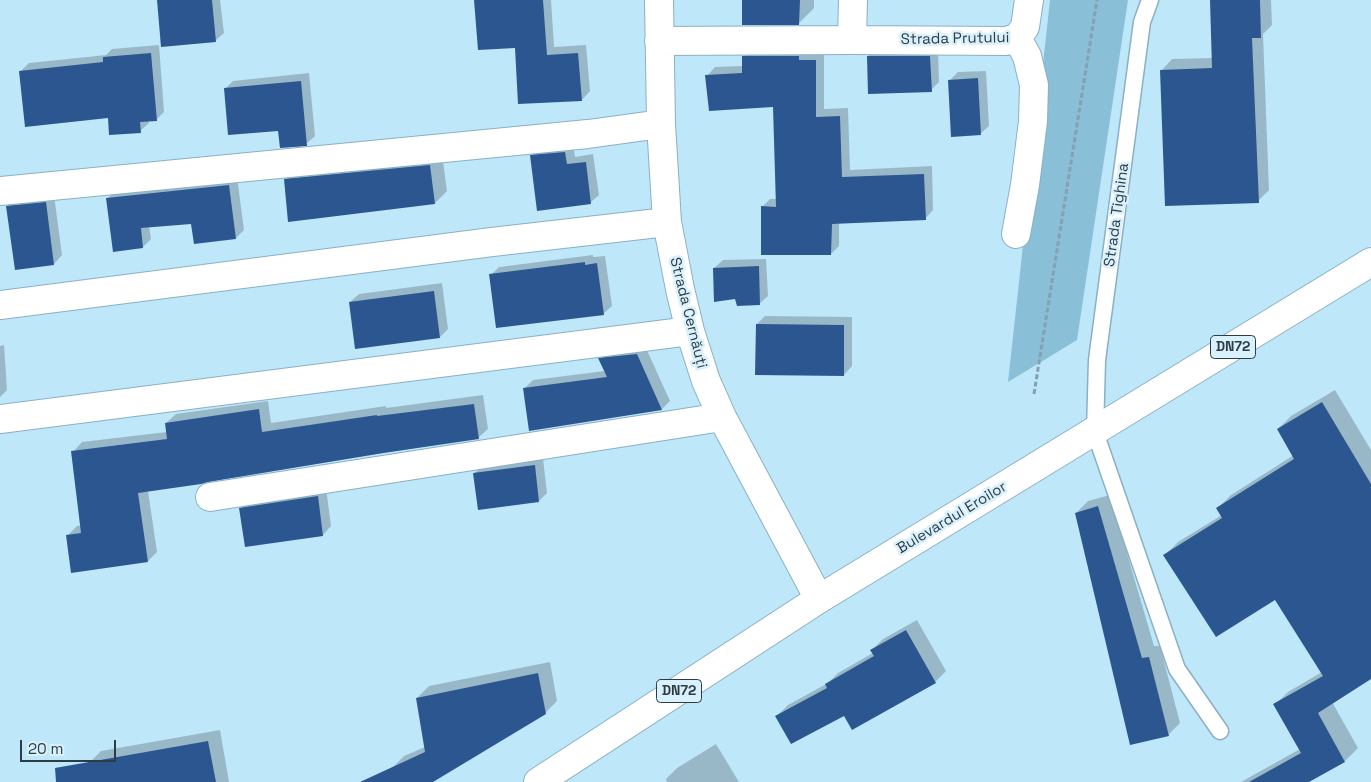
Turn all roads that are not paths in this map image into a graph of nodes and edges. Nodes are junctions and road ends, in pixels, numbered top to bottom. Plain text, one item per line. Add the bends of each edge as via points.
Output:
1 (659, 0) edge
2 (853, 0) edge
3 (1029, 0) edge
4 (1150, 0) edge
5 (1017, 38) junction
6 (852, 40) junction
7 (659, 41) junction
8 (661, 124) junction
9 (0, 191) edge
10 (667, 222) junction
11 (1016, 234) dead end
12 (1371, 262) edge
13 (0, 305) edge
14 (690, 331) junction
15 (722, 417) junction
16 (0, 419) edge
17 (1095, 432) junction
18 (210, 497) dead end
19 (819, 599) junction
20 (1220, 732) dead end
21 (538, 782) edge

1 - 7 street, Strada Cernăuți
2 - 6 street
3 - 5 street, Strada Prutului via 1025,27
4 - 17 lane, Strada Tighina via 1142,22 1097,360
5 - 6 street, Strada Prutului via 1006,41
5 - 11 street via 1027,56 1034,85 1033,121
6 - 7 street, Strada Prutului
7 - 8 street, Strada Cernăuți
8 - 9 street via 568,136
8 - 10 street, Strada Cernăuți
10 - 13 street
10 - 14 street, Strada Cernăuți
12 - 17 street, Bulevardul Eroilor / DN72
14 - 15 street, Strada Cernăuți
14 - 16 street
15 - 18 street
15 - 19 street, Strada Cernăuți
17 - 19 street, Bulevardul Eroilor / DN72
17 - 20 lane via 1177,669
19 - 21 street, Bulevardul Eroilor / DN72

